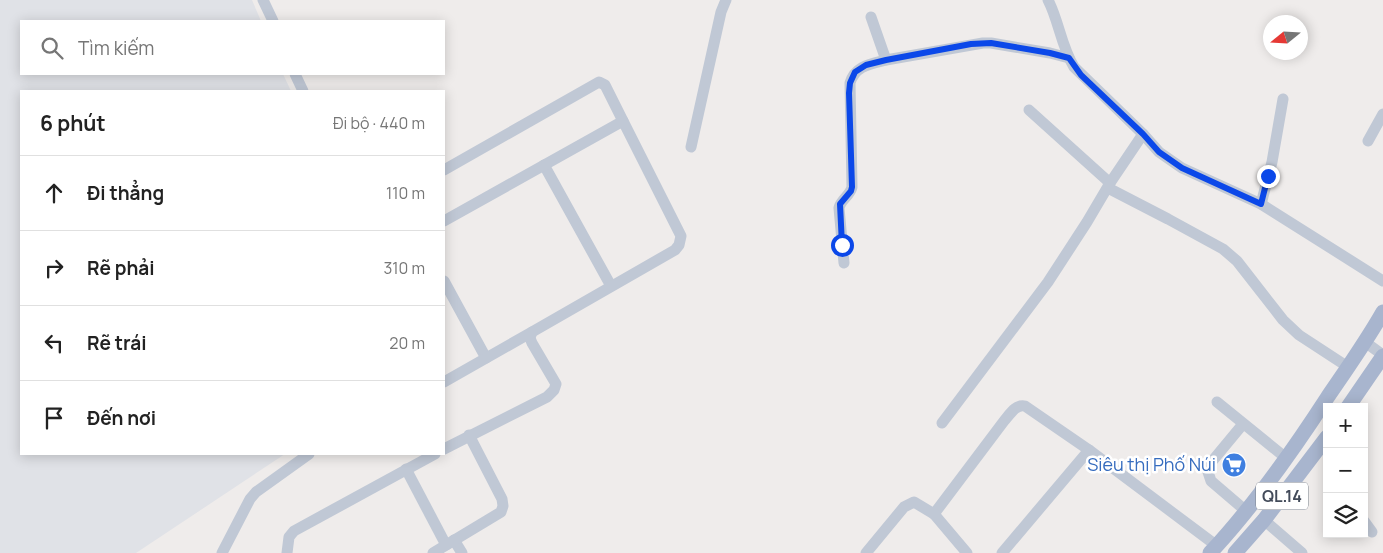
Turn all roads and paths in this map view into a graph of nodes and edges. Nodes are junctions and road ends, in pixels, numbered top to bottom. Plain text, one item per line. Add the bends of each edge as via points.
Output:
1 (264, 0) edge
2 (726, 0) edge
3 (1048, 0) edge
4 (870, 17) dead end
5 (273, 20) edge
6 (1069, 58) junction
7 (886, 60) junction
8 (295, 75) edge
9 (303, 90) edge
10 (1283, 99) dead end
11 (1029, 110) dead end
12 (1383, 114) edge
13 (623, 121) junction
14 (1143, 134) junction
15 (1368, 141) dead end
16 (691, 147) dead end
17 (544, 165) junction
18 (445, 169) edge
19 (1109, 186) junction
20 (1261, 204) junction
21 (445, 220) edge
22 (844, 263) dead end
23 (1383, 281) edge
24 (445, 283) edge
25 (611, 286) junction
26 (1383, 312) edge
27 (532, 332) junction
28 (1366, 342) junction
29 (1383, 356) edge
30 (486, 358) junction
31 (1348, 367) junction
32 (445, 381) edge
33 (1217, 402) dead end
34 (1351, 403) edge
35 (942, 423) dead end
36 (1243, 424) junction
37 (469, 435) junction
38 (445, 448) edge
39 (1323, 449) edge
40 (1089, 450) junction
41 (307, 455) edge
42 (433, 455) edge
43 (1286, 458) junction
44 (406, 469) junction
45 (1246, 511) junction
46 (934, 514) junction
47 (1264, 520) junction
48 (1368, 526) edge
49 (1372, 532) dead end
50 (450, 542) junction
51 (959, 550) edge
52 (1213, 550) edge
53 (222, 553) edge
54 (288, 553) edge
55 (433, 553) edge
56 (462, 553) edge
57 (866, 553) edge
58 (1002, 553) edge
59 (1235, 553) edge
60 (1302, 553) edge

1 - 5 street
2 - 16 street
3 - 6 street
4 - 7 street
6 - 7 street via 991,43
6 - 14 street via 1081,75
7 - 22 street via 860,68 850,83 852,187 839,208
8 - 9 street
10 - 20 street
11 - 19 street
12 - 15 street
13 - 17 street
13 - 18 street via 604,85 598,82
13 - 25 street via 676,224 681,242 676,250
14 - 19 street
14 - 20 street via 1159,152 1182,168
17 - 21 street
17 - 25 street
19 - 31 street via 1224,249 1283,320 1299,335
19 - 35 street via 1048,282
20 - 23 street
24 - 30 street
25 - 27 street
26 - 28 main road, QL.14
27 - 30 street
27 - 37 street via 532,344 556,384 554,390 547,397
28 - 29 street
28 - 31 main road, QL.14
29 - 34 main road
30 - 32 street
31 - 43 main road, QL.14
33 - 36 street
36 - 43 street
36 - 45 street via 1209,465 1208,472 1211,481
37 - 38 street
37 - 50 street via 503,506 501,512
39 - 47 main road, QL.14
40 - 46 street via 1021,405 1004,421
40 - 52 street
40 - 58 street
41 - 53 street via 256,492
42 - 44 street
43 - 45 main road, QL.14
44 - 50 street
44 - 54 street via 294,531 289,537
45 - 52 main road, QL.14
46 - 51 street
46 - 57 street via 914,502 909,504
47 - 59 main road, QL.14
47 - 60 street
48 - 49 street
50 - 55 street
50 - 56 street

